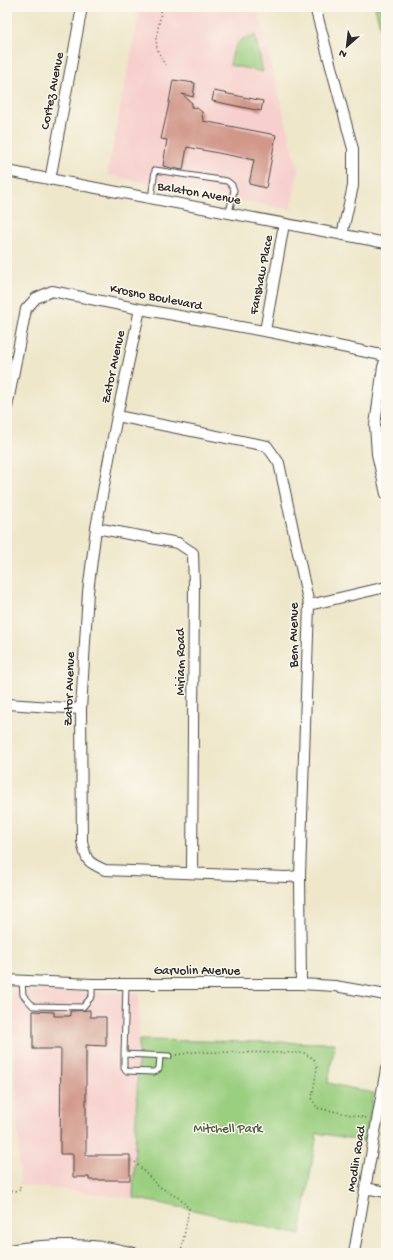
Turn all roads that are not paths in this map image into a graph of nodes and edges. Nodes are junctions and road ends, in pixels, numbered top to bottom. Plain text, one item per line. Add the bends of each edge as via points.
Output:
1 (82, 7) edge
2 (315, 7) edge
3 (7, 171) edge
4 (50, 180) junction
5 (151, 199) junction
6 (229, 213) junction
7 (284, 224) junction
8 (342, 235) junction
9 (386, 243) edge
10 (140, 309) junction
11 (265, 331) junction
12 (386, 357) edge
13 (7, 407) edge
14 (117, 416) junction
15 (386, 494) edge
16 (96, 528) junction
17 (386, 587) edge
18 (309, 605) junction
19 (7, 704) edge
20 (81, 709) junction
21 (192, 872) junction
22 (300, 876) junction
23 (7, 980) edge
24 (22, 981) junction
25 (92, 984) junction
26 (126, 984) junction
27 (301, 984) junction
28 (386, 995) edge
29 (124, 1054) junction
30 (160, 1056) junction
31 (169, 1056) road end
32 (386, 1069) edge
33 (365, 1188) junction
34 (386, 1192) edge
35 (7, 1250) edge
36 (134, 1253) edge
37 (354, 1253) edge

1 - 4 street, Cortez Avenue
2 - 8 street via 353,149 353,186
3 - 4 street, Balaton Avenue
4 - 5 street, Balaton Avenue
5 - 6 street, Balaton Avenue
5 - 6 lane via 155,170 227,181 234,190
6 - 7 street, Balaton Avenue
7 - 8 street, Balaton Avenue
7 - 11 street, Fanshaw Place
8 - 9 street, Balaton Avenue
10 - 11 street, Krosno Boulevard
10 - 13 street, Krosno Boulevard via 52,291 36,298 26,309
10 - 14 street, Zator Avenue
11 - 12 street, Krosno Boulevard
12 - 15 street via 374,425 377,454
14 - 16 street, Zator Avenue
14 - 18 street, Bem Avenue via 267,446 279,464
16 - 20 street, Zator Avenue via 88,592
16 - 21 street, Miriam Road via 178,543 193,553
17 - 18 street
18 - 22 street, Bem Avenue
19 - 20 street
20 - 21 street, Zator Avenue via 82,841 84,852 91,864 105,870
21 - 22 street, Zator Avenue
22 - 27 street, Bem Avenue
23 - 24 street, Garvolin Avenue
24 - 25 street, Garvolin Avenue
24 - 25 lane via 22,995 33,1006 83,1007 92,996
25 - 26 street, Garvolin Avenue
26 - 27 street, Garvolin Avenue
26 - 29 lane
27 - 28 street, Garvolin Avenue via 335,986
29 - 30 lane
29 - 30 lane via 126,1071 154,1072 159,1068
30 - 31 lane
32 - 33 street, Modlin Road
33 - 34 street
33 - 37 street, Modlin Road
35 - 36 street via 68,1245 103,1247

